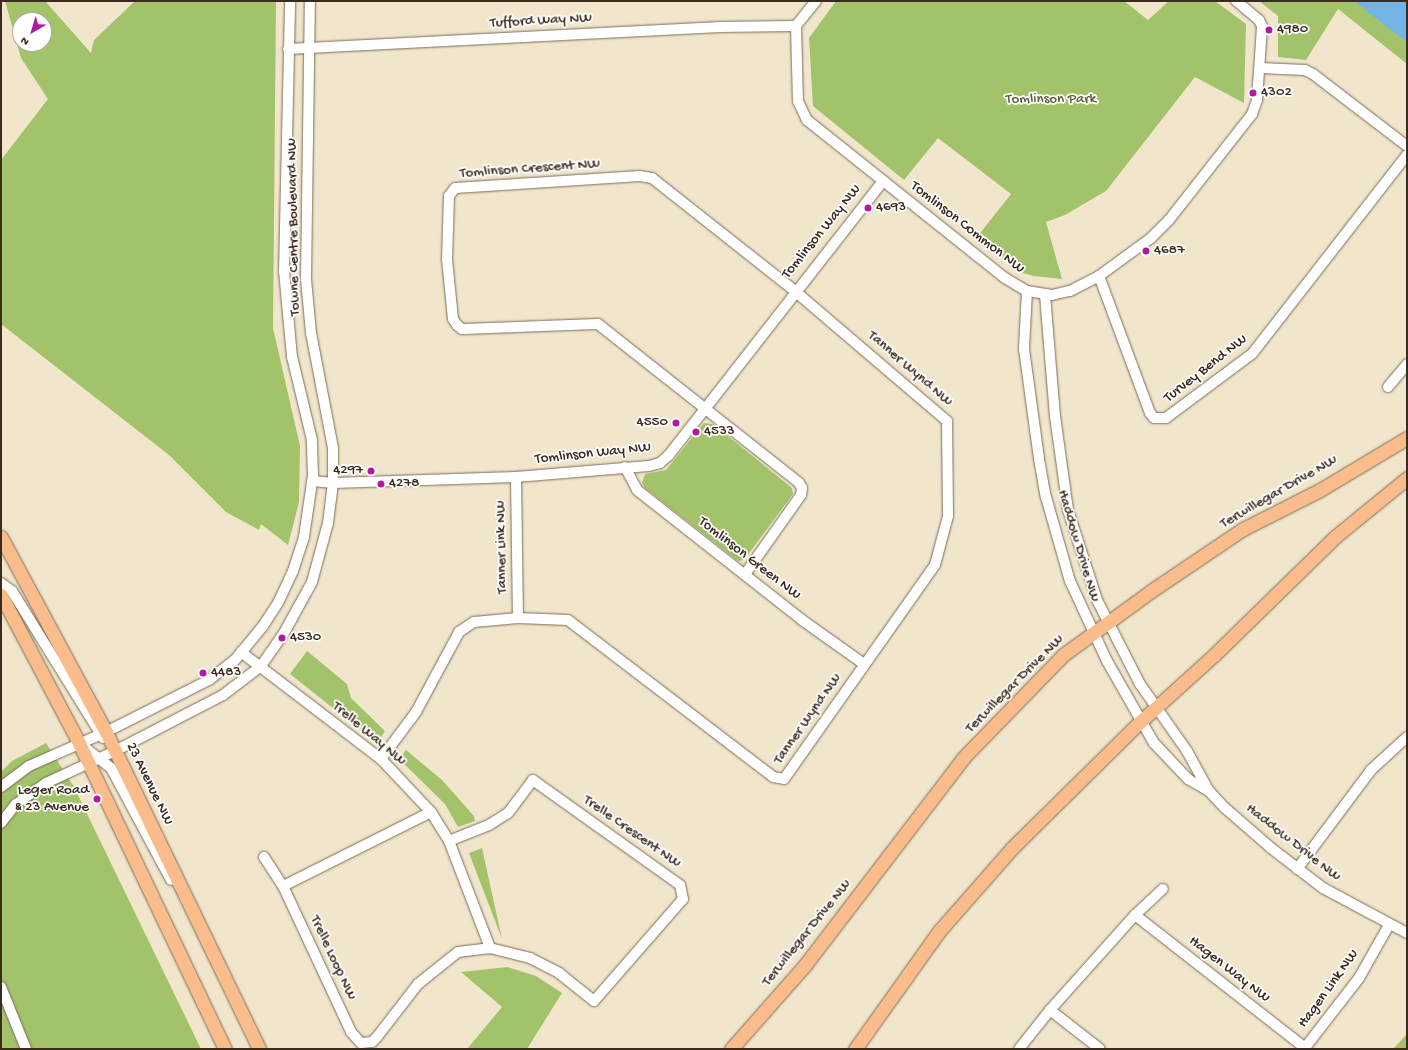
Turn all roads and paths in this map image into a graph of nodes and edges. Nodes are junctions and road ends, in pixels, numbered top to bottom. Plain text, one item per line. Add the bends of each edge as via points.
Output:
1 (290, 1) edge
2 (310, 1) edge
3 (816, 1) edge
4 (1236, 1) edge
5 (796, 26) junction
6 (288, 49) junction
7 (308, 49) junction
8 (1260, 68) junction
9 (1407, 146) edge
10 (1407, 155) edge
11 (883, 181) junction
12 (1099, 276) junction
13 (795, 291) junction
14 (1027, 291) junction
15 (1045, 295) junction
16 (1407, 364) edge
17 (1388, 388) dead end
18 (705, 409) junction
19 (1407, 438) edge
20 (625, 467) junction
21 (516, 477) junction
22 (1407, 478) edge
23 (313, 481) junction
24 (333, 483) junction
25 (1, 537) edge
26 (745, 574) junction
27 (1, 583) edge
28 (1, 595) edge
29 (518, 618) junction
30 (1107, 621) junction
31 (1092, 632) junction
32 (241, 652) junction
33 (864, 664) junction
34 (261, 666) junction
35 (1155, 708) junction
36 (1140, 721) junction
37 (104, 734) junction
38 (1407, 737) edge
39 (79, 743) junction
40 (116, 751) junction
41 (381, 759) junction
42 (94, 760) junction
43 (1, 787) edge
44 (1209, 791) junction
45 (430, 812) junction
46 (1, 824) edge
47 (448, 840) junction
48 (264, 857) dead end
49 (1297, 869) junction
50 (282, 886) junction
51 (1163, 889) dead end
52 (1134, 915) junction
53 (1388, 925) junction
54 (203, 933) junction
55 (1407, 933) edge
56 (490, 948) junction
57 (1, 986) edge
58 (1050, 1010) junction
59 (357, 1045) edge
60 (373, 1046) edge
61 (26, 1049) edge
62 (225, 1049) edge
63 (259, 1049) edge
64 (731, 1049) edge
65 (855, 1049) edge
66 (1019, 1049) edge
67 (1100, 1049) edge
68 (1304, 1049) edge

1 - 6 street, Towne Centre Boulevard NW
2 - 7 street, Towne Centre Boulevard NW
3 - 5 street
4 - 8 street, Tomlinson Common NW via 1259,20 1262,26
5 - 7 street, Tufford Way NW via 720,27
5 - 11 street, Tomlinson Common NW via 798,101 804,115
6 - 7 street, Tufford Way NW
6 - 23 street, Towne Centre Boulevard NW via 284,271 292,357 312,440
7 - 24 street, Towne Centre Boulevard NW via 306,279 311,333 332,448
8 - 9 street via 1304,70 1313,74
8 - 12 street, Tomlinson Common NW via 1257,100 1252,114 1169,220 1151,238
10 - 12 street, Turvey Bend NW via 1252,354 1166,418 1154,418 1150,413
11 - 13 street, Tomlinson Way NW
11 - 14 street, Tomlinson Common NW via 1004,278
12 - 15 street, Tomlinson Common NW via 1070,291
13 - 18 street, Tomlinson Way NW
13 - 18 street, Tomlinson Crescent NW via 647,176 455,188 449,196 447,259 453,319 457,325 462,329 598,324
13 - 33 street, Tanner Wynd NW via 948,424 948,516 935,565
14 - 15 street, Tomlinson Common NW
14 - 31 street, Haddow Drive NW via 1024,349 1046,497 1068,575
15 - 30 street, Haddow Drive NW via 1055,416 1068,510 1087,572
16 - 17 street
18 - 20 street, Tomlinson Way NW via 660,463
18 - 26 street, Tomlinson Crescent NW via 802,488 801,495
19 - 30 main road, Terwillegar Drive NW via 1320,490 1243,529
20 - 21 street, Tomlinson Way NW
20 - 26 street, Tomlinson Green NW via 637,490
21 - 24 street, Tomlinson Way NW
21 - 29 street, Tanner Link NW
22 - 35 main road via 1336,536
23 - 24 street, Tomlinson Way NW
23 - 32 street, Towne Centre Boulevard NW via 304,537 293,571 270,616
24 - 34 street, Towne Centre Boulevard NW via 328,523 312,582 284,633
25 - 37 main road, 23 Avenue NW
26 - 33 street, Tomlinson Green NW
27 - 37 street via 12,591
28 - 39 main road
29 - 33 street, Tanner Wynd NW via 568,620 773,777 784,779
29 - 41 street, Tanner Wynd NW via 474,622 459,632 416,712
30 - 31 main road, Terwillegar Drive NW
30 - 35 street, Haddow Drive NW
31 - 36 street, Haddow Drive NW
31 - 64 main road, Terwillegar Drive NW via 1047,670 963,758 805,965
32 - 34 street, Trelle Way NW
32 - 37 street, Towne Centre Boulevard NW via 209,680
34 - 40 street, Towne Centre Boulevard NW via 223,695
34 - 41 street, Trelle Way NW
35 - 36 main road
35 - 44 street, Haddow Drive NW via 1187,751
36 - 44 street, Haddow Drive NW via 1165,757 1188,779
36 - 65 main road via 988,874 940,930
37 - 39 street, Towne Centre Boulevard NW
37 - 40 main road, 23 Avenue NW
38 - 49 street via 1367,775
39 - 42 main road
39 - 43 street, Towne Centre Boulevard NW via 29,766
40 - 42 street, Towne Centre Boulevard NW
40 - 54 main road, 23 Avenue NW
41 - 45 street, Trelle Way NW
42 - 46 street, Towne Centre Boulevard NW via 27,794
42 - 54 street via 111,768 167,874
42 - 62 main road
44 - 49 street, Haddow Drive NW via 1242,824
45 - 47 street, Trelle Way NW
45 - 50 street
47 - 56 street, Trelle Way NW
47 - 56 street, Trelle Crescent NW via 489,825 508,813 533,780 680,885 683,899 594,1001 559,973 536,961
48 - 50 street, Trelle Loop NW
49 - 53 street, Haddow Drive NW via 1323,888
50 - 59 street, Trelle Loop NW
51 - 52 street
52 - 58 street
52 - 68 street, Hagen Way NW
53 - 55 street, Haddow Drive NW
53 - 68 street, Hagen Link NW via 1359,978
54 - 63 main road, 23 Avenue NW
56 - 60 street, Trelle Loop NW via 458,952 418,984
57 - 61 street
58 - 66 street
58 - 67 street
59 - 60 street, Trelle Loop NW

